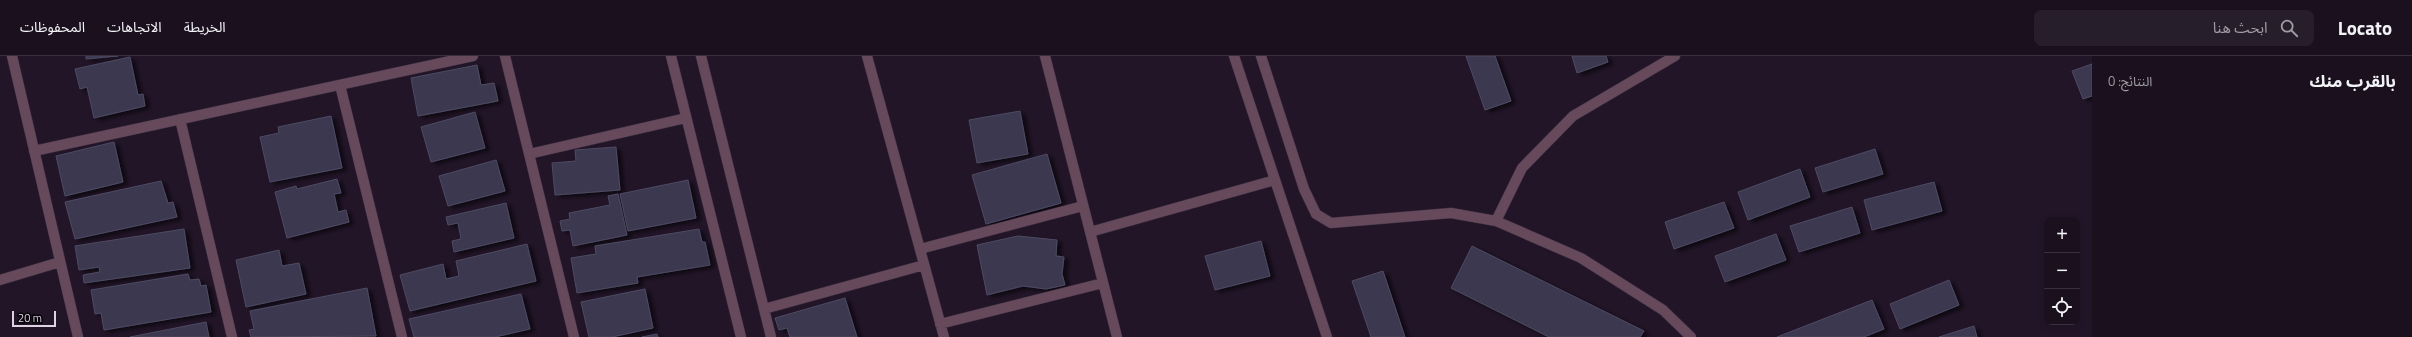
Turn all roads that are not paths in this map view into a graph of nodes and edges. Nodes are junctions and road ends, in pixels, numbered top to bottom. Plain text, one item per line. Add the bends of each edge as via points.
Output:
1 (12, 56) edge
2 (473, 56) edge
3 (505, 56) edge
4 (671, 56) edge
5 (701, 56) edge
6 (867, 56) edge
7 (1045, 56) edge
8 (1234, 56) edge
9 (1261, 56) edge
10 (1675, 56) edge
11 (340, 85) junction
12 (686, 118) junction
13 (180, 119) junction
14 (34, 151) junction
15 (529, 154) junction
16 (1274, 180) junction
17 (1083, 206) junction
18 (1496, 221) junction
19 (1090, 232) junction
20 (920, 249) junction
21 (60, 262) junction
22 (924, 265) junction
23 (0, 280) edge
24 (1103, 283) junction
25 (764, 309) junction
26 (940, 324) junction
27 (399, 336) edge
28 (78, 337) edge
29 (232, 337) edge
30 (574, 337) edge
31 (741, 337) edge
32 (771, 337) edge
33 (944, 337) edge
34 (1117, 337) edge
35 (1327, 337) edge
36 (1691, 337) edge

1 - 14 street
2 - 11 street
3 - 15 street
4 - 12 street
5 - 25 street
6 - 20 street
7 - 17 street
8 - 16 street
9 - 18 street via 1304,189 1316,214 1331,223 1451,213
10 - 18 street via 1573,116 1522,168
11 - 13 street
11 - 27 street
12 - 15 street
12 - 31 street
13 - 14 street
13 - 29 street
14 - 21 street
15 - 30 street
16 - 19 street
16 - 35 street
17 - 19 street
17 - 20 street
18 - 36 street via 1581,258 1663,310
19 - 24 street
20 - 22 street
21 - 23 street
21 - 28 street
22 - 25 street
22 - 26 street
24 - 26 street
24 - 34 street
25 - 32 street
26 - 33 street

